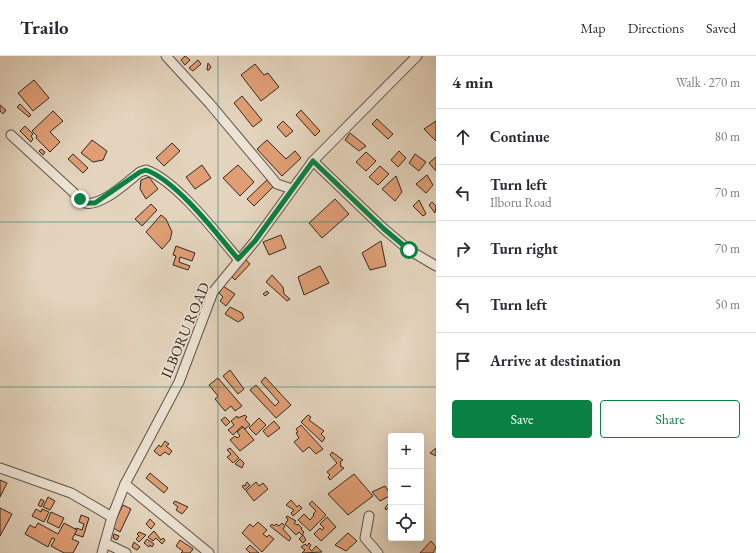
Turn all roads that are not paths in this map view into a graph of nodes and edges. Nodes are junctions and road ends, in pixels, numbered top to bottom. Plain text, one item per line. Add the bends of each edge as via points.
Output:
1 (166, 56) edge
2 (416, 56) edge
3 (11, 135) dead end
4 (313, 161) junction
5 (292, 189) junction
6 (238, 259) junction
7 (436, 266) edge
8 (0, 468) edge
9 (125, 484) junction
10 (369, 516) dead end
11 (112, 517) junction
12 (105, 543) junction
13 (102, 553) edge
14 (126, 553) edge
15 (209, 553) edge
16 (378, 553) edge

1 - 5 street via 277,184
2 - 4 street, ILBORU ROAD
3 - 6 street via 85,203 101,201 140,172 146,170 154,173 164,179 199,214
4 - 5 street, ILBORU ROAD
4 - 7 street via 384,229 409,250
5 - 6 street, ILBORU ROAD via 255,241
6 - 9 street, ILBORU ROAD via 213,292 179,382
8 - 11 street via 71,493
9 - 11 street, ILBORU ROAD
9 - 15 street
10 - 16 street via 365,538
11 - 12 street, ILBORU ROAD
12 - 13 street, ILBORU ROAD
12 - 14 street

